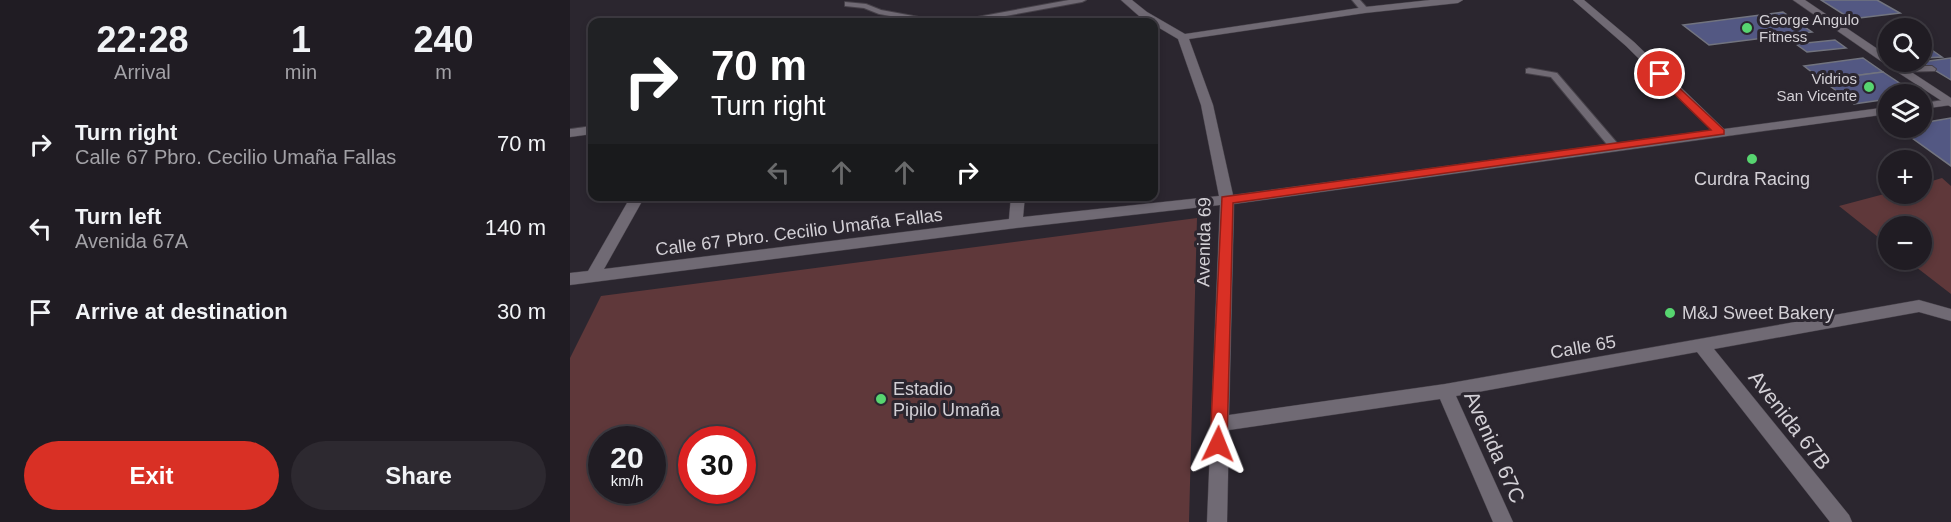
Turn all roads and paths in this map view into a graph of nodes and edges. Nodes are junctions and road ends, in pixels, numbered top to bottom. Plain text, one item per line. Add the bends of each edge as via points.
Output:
1 (1082, 0) edge
2 (1126, 0) edge
3 (1356, 0) edge
4 (1458, 0) edge
5 (1578, 0) edge
6 (1798, 0) edge
7 (848, 4) dead end
8 (1365, 10) junction
9 (913, 18) edge
10 (983, 18) edge
11 (1150, 18) edge
12 (1158, 23) edge
13 (1183, 37) junction
14 (1878, 54) edge
15 (1529, 71) dead end
16 (1905, 72) edge
17 (1950, 102) edge
18 (1932, 105) edge
19 (1878, 111) edge
20 (588, 131) edge
21 (1720, 132) junction
22 (570, 133) edge
23 (1614, 146) junction
24 (1227, 200) junction
25 (635, 201) edge
26 (1018, 201) edge
27 (1016, 223) junction
28 (593, 276) junction
29 (570, 279) edge
30 (1951, 315) edge
31 (1702, 346) junction
32 (1445, 391) junction
33 (1219, 424) junction
34 (1217, 522) edge
35 (1503, 522) edge
36 (1842, 522) edge

1 - 10 lane
2 - 11 street
3 - 8 lane
4 - 8 street
5 - 21 street
6 - 14 street
7 - 9 lane
8 - 13 street
12 - 13 street
13 - 24 street, Avenida 69 via 1207,105
15 - 23 lane via 1554,75
16 - 17 street
17 - 18 street
19 - 21 street, Calle 67 Pbro. Cecilio Umaña Fallas
20 - 22 street
21 - 23 street, Calle 67 Pbro. Cecilio Umaña Fallas
23 - 24 street, Calle 67 Pbro. Cecilio Umaña Fallas
24 - 27 street, Calle 67 Pbro. Cecilio Umaña Fallas
24 - 33 street, Avenida 69
25 - 28 street
26 - 27 street
27 - 28 street, Calle 67 Pbro. Cecilio Umaña Fallas
28 - 29 street, Calle 67 Pbro. Cecilio Umaña Fallas
30 - 31 street, Calle 65 via 1919,306
31 - 32 street, Calle 65
31 - 36 street, Avenida 67B
32 - 33 street, Calle 65
32 - 35 street, Avenida 67C
33 - 34 street, Avenida 69

